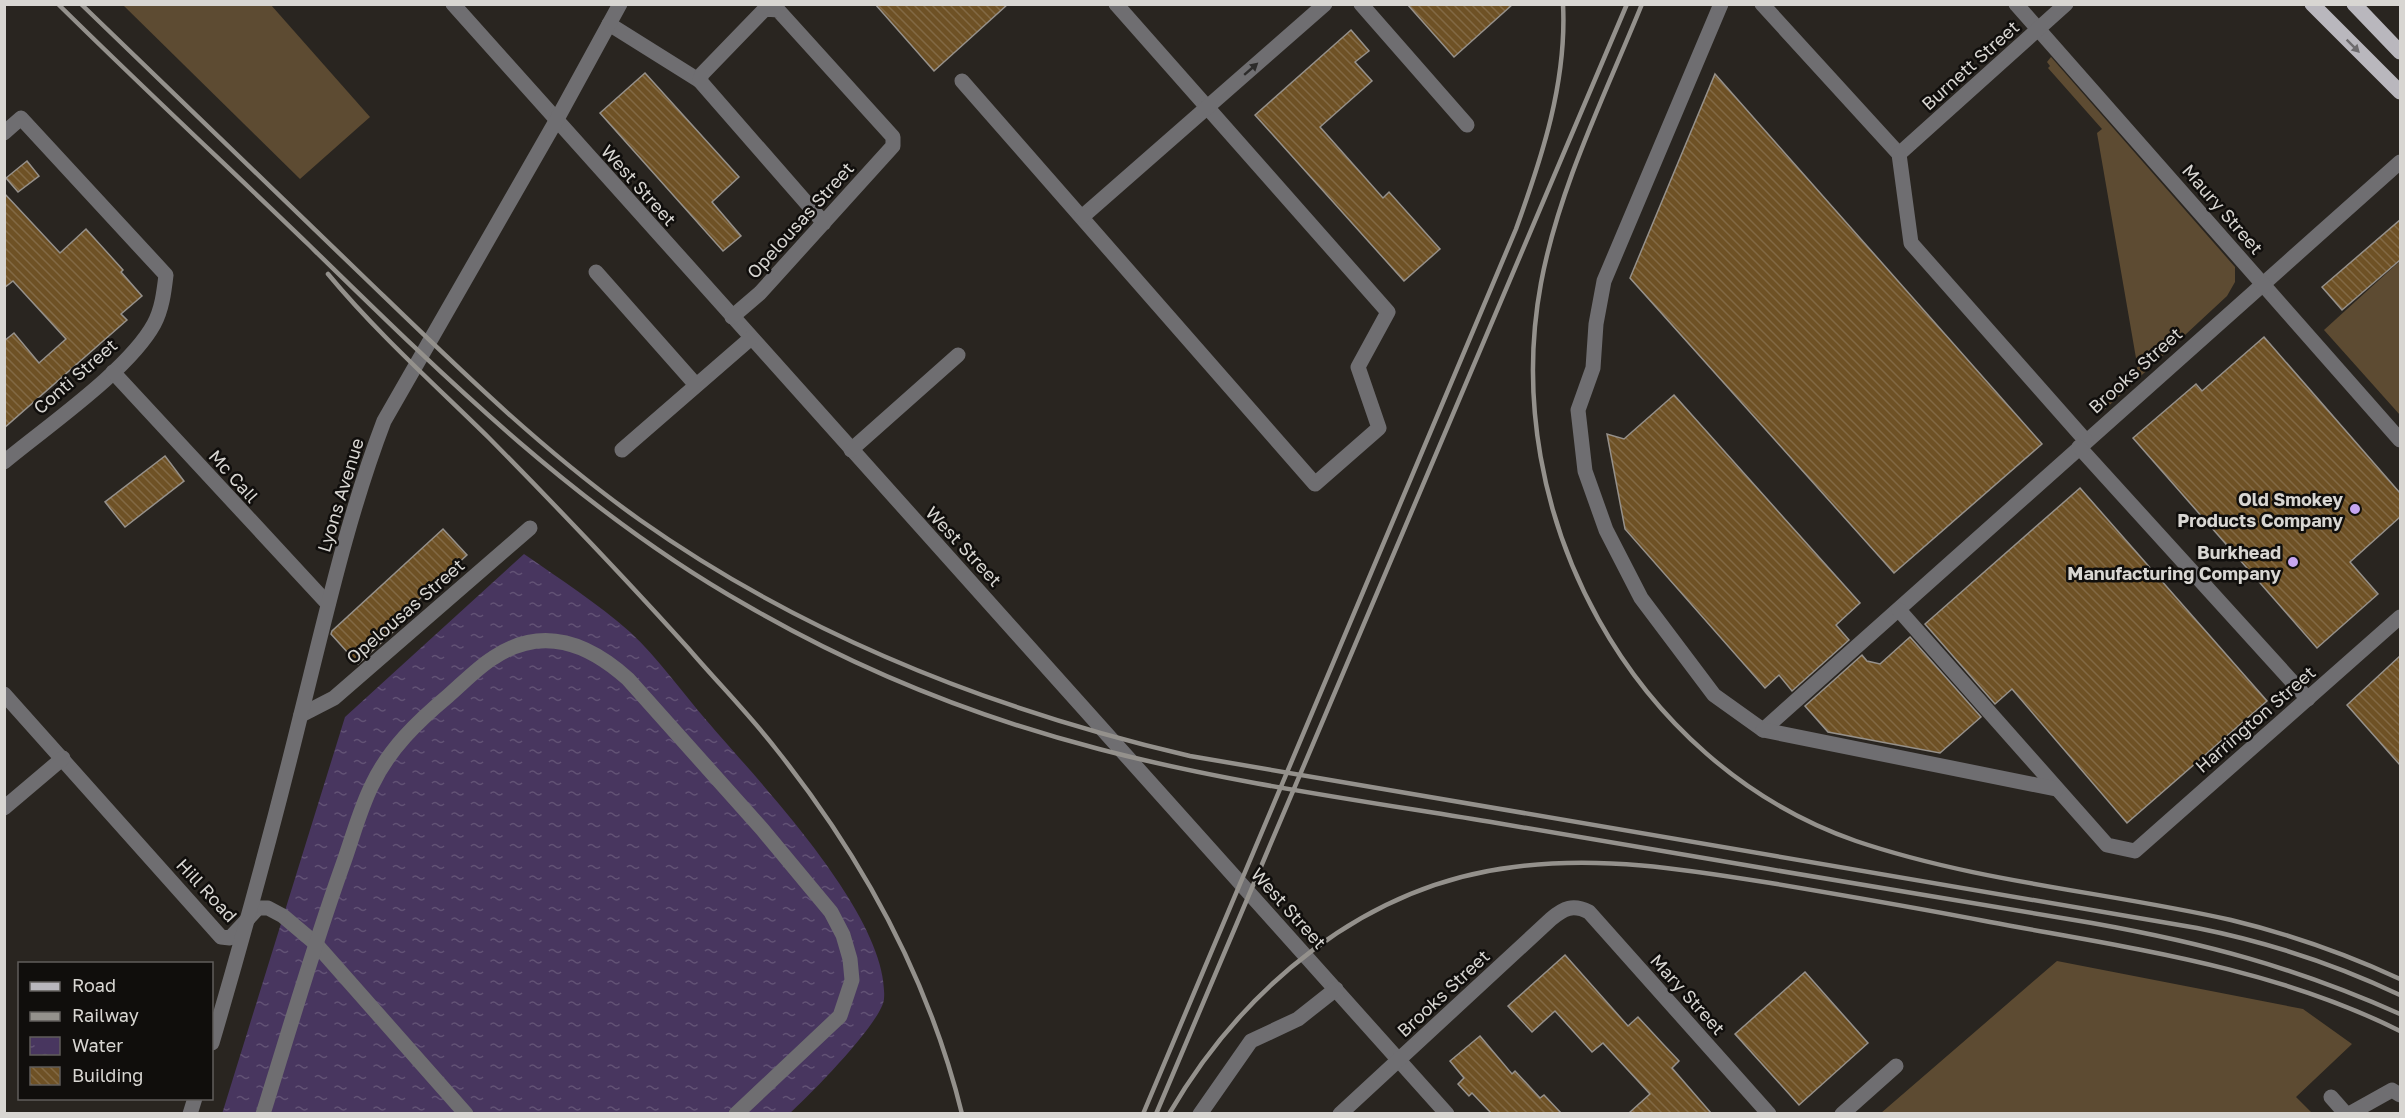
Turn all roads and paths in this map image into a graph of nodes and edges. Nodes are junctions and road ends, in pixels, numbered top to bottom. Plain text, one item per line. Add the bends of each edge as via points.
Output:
1 (453, 4) edge
2 (620, 4) edge
3 (1116, 4) edge
4 (1325, 4) edge
5 (1360, 4) edge
6 (1721, 4) edge
7 (1762, 4) edge
8 (2016, 4) edge
9 (2066, 4) edge
10 (2312, 4) edge
11 (2354, 4) edge
12 (609, 24) junction
13 (2038, 30) junction
14 (2400, 52) edge
15 (700, 81) junction
16 (962, 81) dead end
17 (2400, 92) edge
18 (1207, 107) junction
19 (556, 121) junction
20 (1467, 125) dead end
21 (4, 133) edge
22 (1899, 154) junction
23 (2400, 162) edge
24 (1082, 217) junction
25 (824, 223) junction
26 (596, 272) dead end
27 (2262, 283) junction
28 (732, 317) junction
29 (751, 338) junction
30 (958, 355) dead end
31 (113, 372) junction
32 (696, 385) junction
33 (2400, 440) edge
34 (2082, 444) junction
35 (622, 450) dead end
36 (851, 450) junction
37 (4, 462) edge
38 (530, 528) dead end
39 (328, 604) junction
40 (1899, 610) junction
41 (2400, 617) edge
42 (4, 694) edge
43 (2308, 699) junction
44 (301, 715) junction
45 (1763, 730) junction
46 (63, 758) junction
47 (2056, 789) junction
48 (4, 808) edge
49 (1574, 907) joint
50 (249, 915) junction
51 (315, 943) junction
52 (1336, 989) junction
53 (213, 1039) edge
54 (1400, 1059) junction
55 (1896, 1066) dead end
56 (2400, 1095) edge
57 (2331, 1098) dead end
58 (263, 1113) edge
59 (466, 1113) edge
60 (735, 1113) edge
61 (1200, 1113) edge
62 (1340, 1113) edge
63 (1447, 1113) edge
64 (1769, 1113) edge
65 (1842, 1113) edge
66 (2348, 1113) edge

1 - 19 street, West Street
2 - 12 street, Lyons Avenue
3 - 18 street
18 -> 4 street
5 - 20 street
6 - 45 street via 1604,281 1593,368 1578,410 1585,471 1606,530 1641,598 1714,695
7 - 22 street
8 - 13 street, Maury Street
9 - 13 street, Burnett Street
10 -> 17 main road
11 - 14 main road
12 - 15 street
12 - 19 street, Lyons Avenue
13 - 22 street, Burnett Street
13 - 27 street, Maury Street
15 - 25 street
15 - 25 street, Opelousas Street via 702,74 765,9 778,10 893,137 893,146
16 - 24 street
18 - 24 street
18 - 24 street via 1388,312 1359,367 1379,428 1315,484
19 - 28 street, West Street
19 - 39 street, Lyons Avenue via 384,421 367,465
21 - 31 street, Conti Street via 21,118 166,275 154,325
22 - 34 street via 1911,243
23 - 27 street, Brooks Street
25 - 28 street, Opelousas Street via 760,293
26 - 32 street
27 - 33 street, Maury Street
27 - 34 street, Brooks Street
28 - 29 street, West Street
29 - 32 street
29 - 36 street, West Street
30 - 36 street
31 - 37 street, Conti Street
31 - 39 street, Mc Call
32 - 35 street
34 - 40 street, Brooks Street
34 - 43 street
36 - 52 street, West Street
38 - 44 street, Opelousas Street via 334,698
39 - 44 street, Lyons Avenue
40 - 45 street, Brooks Street
40 - 47 street
41 - 43 street, Harrington Street
42 - 46 street, Hill Road
43 - 47 street, Harrington Street via 2135,850 2107,845
44 - 50 street, Lyons Avenue
45 - 47 street
46 - 48 street
46 - 50 street, Hill Road via 221,937 230,938
49 - 54 street, Brooks Street via 1562,909
49 - 64 street, Mary Street via 1589,912
50 - 51 street, Hill Road via 258,908 268,908
50 - 53 street, Lyons Avenue
51 - 58 street
51 - 59 street, Hill Road
51 - 60 street via 371,786 414,726 492,658 514,647 566,641 585,648 608,660 636,688 770,839 831,912 843,935 852,980 840,1016
52 - 54 street, West Street
52 - 61 street via 1298,1019 1251,1041
54 - 62 street, Brooks Street
54 - 63 street, West Street
55 - 65 street
56 - 66 street via 2392,1090
57 - 66 street

